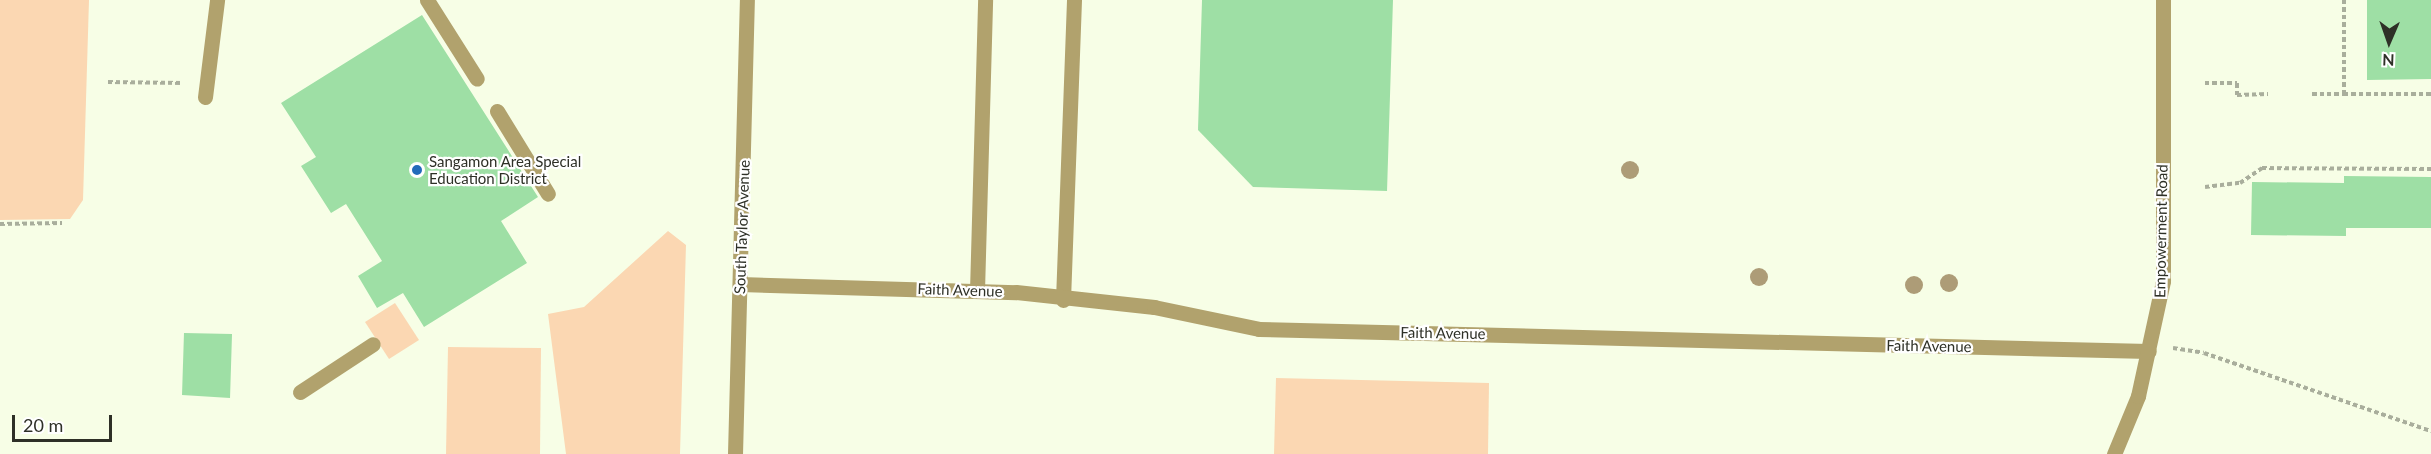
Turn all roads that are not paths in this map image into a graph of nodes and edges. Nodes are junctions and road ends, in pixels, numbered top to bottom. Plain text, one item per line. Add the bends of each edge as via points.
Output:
1 (217, 0) edge
2 (427, 0) edge
3 (747, 0) edge
4 (985, 0) edge
5 (1074, 0) edge
6 (2163, 0) edge
7 (477, 79) dead end
8 (205, 97) dead end
9 (497, 111) dead end
10 (548, 194) dead end
11 (740, 284) junction
12 (977, 291) junction
13 (1063, 300) junction
14 (373, 344) dead end
15 (2149, 351) junction
16 (300, 392) dead end
17 (735, 454) edge
18 (2114, 454) edge

1 - 8 street
2 - 7 street
3 - 11 street, South Taylor Avenue
4 - 12 street
5 - 13 street
6 - 15 street, Empowerment Road via 2163,270
9 - 10 street
11 - 12 street, Faith Avenue
11 - 17 street, South Taylor Avenue
12 - 13 street, Faith Avenue
13 - 15 street, Faith Avenue via 1154,307 1259,329
14 - 16 street
15 - 18 street, Empowerment Road via 2138,396

